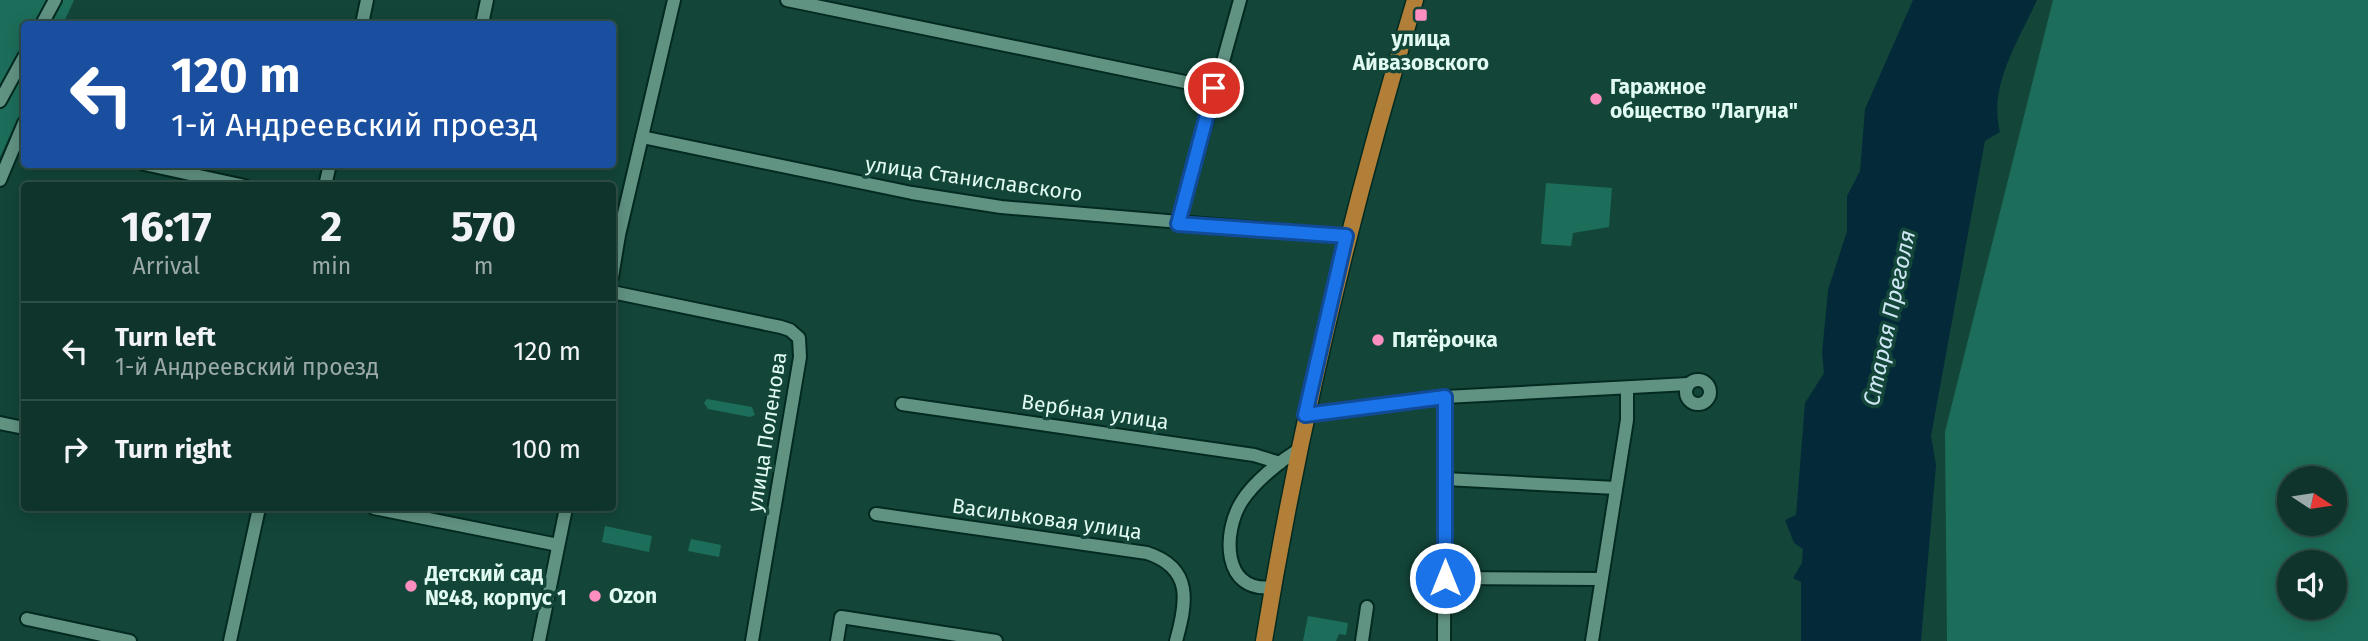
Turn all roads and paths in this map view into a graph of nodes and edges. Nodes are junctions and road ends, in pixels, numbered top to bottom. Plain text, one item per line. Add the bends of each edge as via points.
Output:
1 (55, 0) edge
2 (367, 0) edge
3 (487, 0) edge
4 (674, 0) edge
5 (787, 0) edge
6 (1240, 0) edge
7 (1415, 0) edge
8 (44, 21) edge
9 (363, 21) edge
10 (483, 21) edge
11 (21, 62) edge
12 (1214, 88) junction
13 (0, 101) edge
14 (642, 137) junction
15 (21, 139) edge
16 (162, 168) edge
17 (0, 180) edge
18 (227, 182) edge
19 (1178, 224) junction
20 (1346, 236) junction
21 (616, 253) edge
22 (616, 293) edge
23 (1688, 384) dead end
24 (1627, 387) junction
25 (1445, 397) junction
26 (902, 404) dead end
27 (1305, 415) junction
28 (0, 423) edge
29 (21, 427) edge
30 (1298, 450) junction
31 (1280, 463) junction
32 (1445, 479) junction
33 (1616, 488) junction
34 (258, 511) edge
35 (389, 511) edge
36 (565, 511) edge
37 (876, 513) dead end
38 (558, 545) junction
39 (1445, 578) junction
40 (1601, 579) junction
41 (1273, 587) junction
42 (1367, 607) dead end
43 (27, 619) dead end
44 (130, 641) edge
45 (230, 641) edge
46 (538, 641) edge
47 (752, 641) edge
48 (837, 641) edge
49 (996, 641) edge
50 (1176, 641) edge
51 (1264, 641) edge
52 (1362, 641) edge
53 (1444, 641) edge
54 (1592, 641) edge

1 - 8 street
2 - 9 street
3 - 10 street
4 - 14 street
5 - 12 street
6 - 12 street
7 - 20 main road
11 - 13 street
12 - 19 street
14 - 19 street, улица Станиславского via 988,205
14 - 21 street
15 - 17 street
16 - 18 street
19 - 20 street, улица Станиславского
20 - 27 main road
22 - 47 street, улица Поленова via 781,327 799,338 800,356
23 - 24 street
24 - 25 street
24 - 33 street via 1627,420
25 - 27 street
25 - 32 street
26 - 31 street, Вербная улица via 1254,455
27 - 30 main road
28 - 29 street
30 - 31 street
30 - 41 main road
31 - 41 street via 1243,499 1235,516 1230,562 1236,575 1249,584
32 - 33 street
32 - 39 street
33 - 40 street
34 - 45 street
35 - 38 street
36 - 38 street
37 - 50 street, Васильковая улица via 1163,558 1178,574 1185,591
38 - 46 street
39 - 40 street
39 - 53 street
40 - 54 street
41 - 51 main road
42 - 52 street
43 - 44 street
48 - 49 street via 841,617

